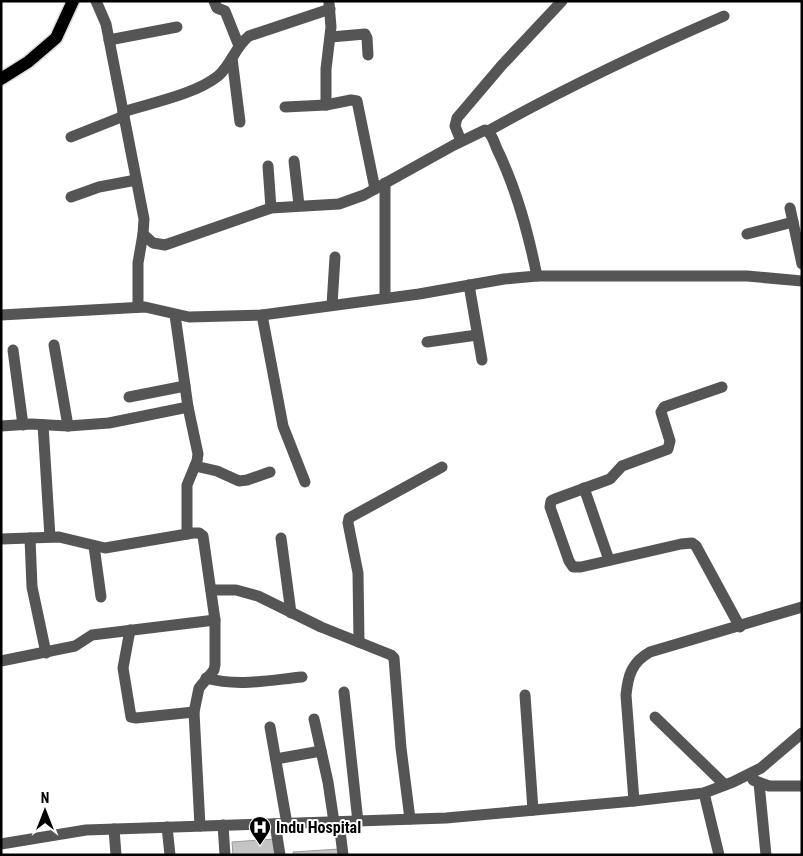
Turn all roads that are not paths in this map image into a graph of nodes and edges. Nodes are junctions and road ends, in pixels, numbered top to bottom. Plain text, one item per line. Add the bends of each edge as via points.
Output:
1 (73, 1) edge
2 (96, 1) edge
3 (214, 1) edge
4 (562, 1) edge
5 (330, 5) edge
6 (724, 16) dead end
7 (177, 27) dead end
8 (331, 37) junction
9 (109, 40) junction
10 (239, 46) junction
11 (368, 55) dead end
12 (232, 58) junction
13 (1, 79) edge
14 (326, 105) junction
15 (285, 107) dead end
16 (123, 114) junction
17 (240, 122) dead end
18 (488, 131) junction
19 (70, 137) dead end
20 (461, 141) junction
21 (294, 161) dead end
22 (268, 166) dead end
23 (136, 180) junction
24 (380, 186) junction
25 (71, 197) dead end
26 (299, 205) junction
27 (271, 208) junction
28 (790, 208) dead end
29 (793, 222) junction
30 (143, 234) junction
31 (747, 234) dead end
32 (335, 257) dead end
33 (802, 264) edge
34 (537, 276) junction
35 (802, 281) edge
36 (469, 285) junction
37 (385, 298) junction
38 (332, 305) junction
39 (138, 307) junction
40 (1, 315) edge
41 (175, 315) junction
42 (262, 315) junction
43 (478, 335) junction
44 (427, 342) dead end
45 (54, 344) dead end
46 (13, 350) dead end
47 (482, 360) dead end
48 (185, 386) junction
49 (722, 387) dead end
50 (129, 397) dead end
51 (188, 407) junction
52 (23, 425) junction
53 (43, 425) junction
54 (1, 426) edge
55 (68, 426) junction
56 (196, 466) junction
57 (442, 468) dead end
58 (270, 472) dead end
59 (305, 482) dead end
60 (584, 488) junction
61 (187, 534) junction
62 (50, 537) junction
63 (30, 538) junction
64 (281, 538) dead end
65 (1, 539) edge
66 (94, 546) junction
67 (609, 560) junction
68 (211, 590) junction
69 (101, 597) dead end
70 (802, 607) edge
71 (291, 613) junction
72 (215, 620) junction
73 (740, 627) junction
74 (130, 630) junction
75 (359, 642) junction
76 (46, 653) junction
77 (1, 661) edge
78 (302, 677) dead end
79 (206, 678) junction
80 (344, 692) dead end
81 (525, 695) dead end
82 (194, 712) junction
83 (654, 716) dead end
84 (314, 719) dead end
85 (270, 727) dead end
86 (802, 733) edge
87 (321, 751) junction
88 (276, 759) junction
89 (744, 777) junction
90 (759, 783) junction
91 (725, 785) junction
92 (802, 786) edge
93 (704, 793) junction
94 (634, 801) junction
95 (533, 810) junction
96 (410, 819) junction
97 (336, 822) junction
98 (358, 822) junction
99 (275, 824) junction
100 (287, 824) junction
101 (223, 825) junction
102 (200, 826) junction
103 (168, 827) junction
104 (114, 829) junction
105 (1, 844) edge
106 (116, 855) edge
107 (170, 855) edge
108 (225, 855) edge
109 (280, 855) edge
110 (344, 855) edge
111 (719, 855) edge
112 (766, 855) edge

1 - 13 main road via 56,38 28,62
2 - 9 street
3 - 10 street via 217,8 225,11
4 - 20 street via 457,118 455,126
5 - 8 street
5 - 10 street via 249,36
6 - 18 street via 635,54
7 - 9 street
8 - 11 street via 365,34
8 - 14 street via 326,69
9 - 16 street
10 - 12 street
12 - 16 street via 219,75 198,88
12 - 17 street
14 - 15 street
14 - 24 street via 351,100 358,103
16 - 19 street
16 - 23 street
18 - 20 street
18 - 34 street via 504,162 522,211
20 - 24 street
21 - 26 street
22 - 27 street
23 - 25 street via 99,187
23 - 30 street via 144,219
24 - 26 street via 339,204
24 - 37 street
26 - 27 street
27 - 30 street via 165,245 153,243
28 - 29 street
29 - 31 street
29 - 33 street
30 - 39 street via 138,263
32 - 38 street
34 - 35 street via 747,276
34 - 36 street
36 - 37 street
36 - 43 street
37 - 38 street
38 - 42 street
39 - 40 street
39 - 41 street
41 - 42 street
41 - 48 street
42 - 59 street via 283,426
43 - 44 street
43 - 47 street
45 - 55 street
46 - 52 street
48 - 50 street
48 - 51 street
49 - 60 street via 664,407 661,412 670,441 668,449 622,466 610,479
51 - 55 street via 109,423
51 - 56 street via 198,454
52 - 53 street
52 - 54 street
53 - 55 street
53 - 62 street
56 - 58 street via 217,470 239,481
56 - 61 street via 187,485
57 - 75 street via 348,520 358,573
60 - 67 street
60 - 67 street via 551,501 551,511 572,566
61 - 66 street via 104,548
61 - 68 street via 199,533 204,538
62 - 63 street
62 - 66 street
63 - 65 street
63 - 76 street via 32,586
64 - 71 street
66 - 69 street
67 - 73 street via 692,543 699,549
68 - 71 street via 246,592
68 - 72 street
70 - 73 street
71 - 75 street
72 - 74 street
72 - 79 street via 215,665
73 - 94 street via 650,652 635,663 627,680 626,695
74 - 76 street via 92,635 75,646
74 - 82 street via 123,668 131,716
75 - 96 street via 394,658
76 - 77 street
78 - 79 street via 242,683
79 - 82 street via 199,688
80 - 98 street
81 - 95 street
82 - 102 street
83 - 91 street
84 - 87 street
85 - 88 street
86 - 89 street via 761,768
87 - 88 street
87 - 97 street
88 - 100 street
89 - 90 street
89 - 91 street
90 - 92 street via 777,787
90 - 112 street
91 - 93 street
93 - 94 street
93 - 111 street
94 - 95 street
95 - 96 street
96 - 98 street
97 - 98 street
97 - 100 street
97 - 110 street
99 - 100 street
99 - 101 street
99 - 109 street
101 - 102 street
101 - 108 street
102 - 103 street
103 - 104 street
103 - 107 street
104 - 105 street via 86,830
104 - 106 street

